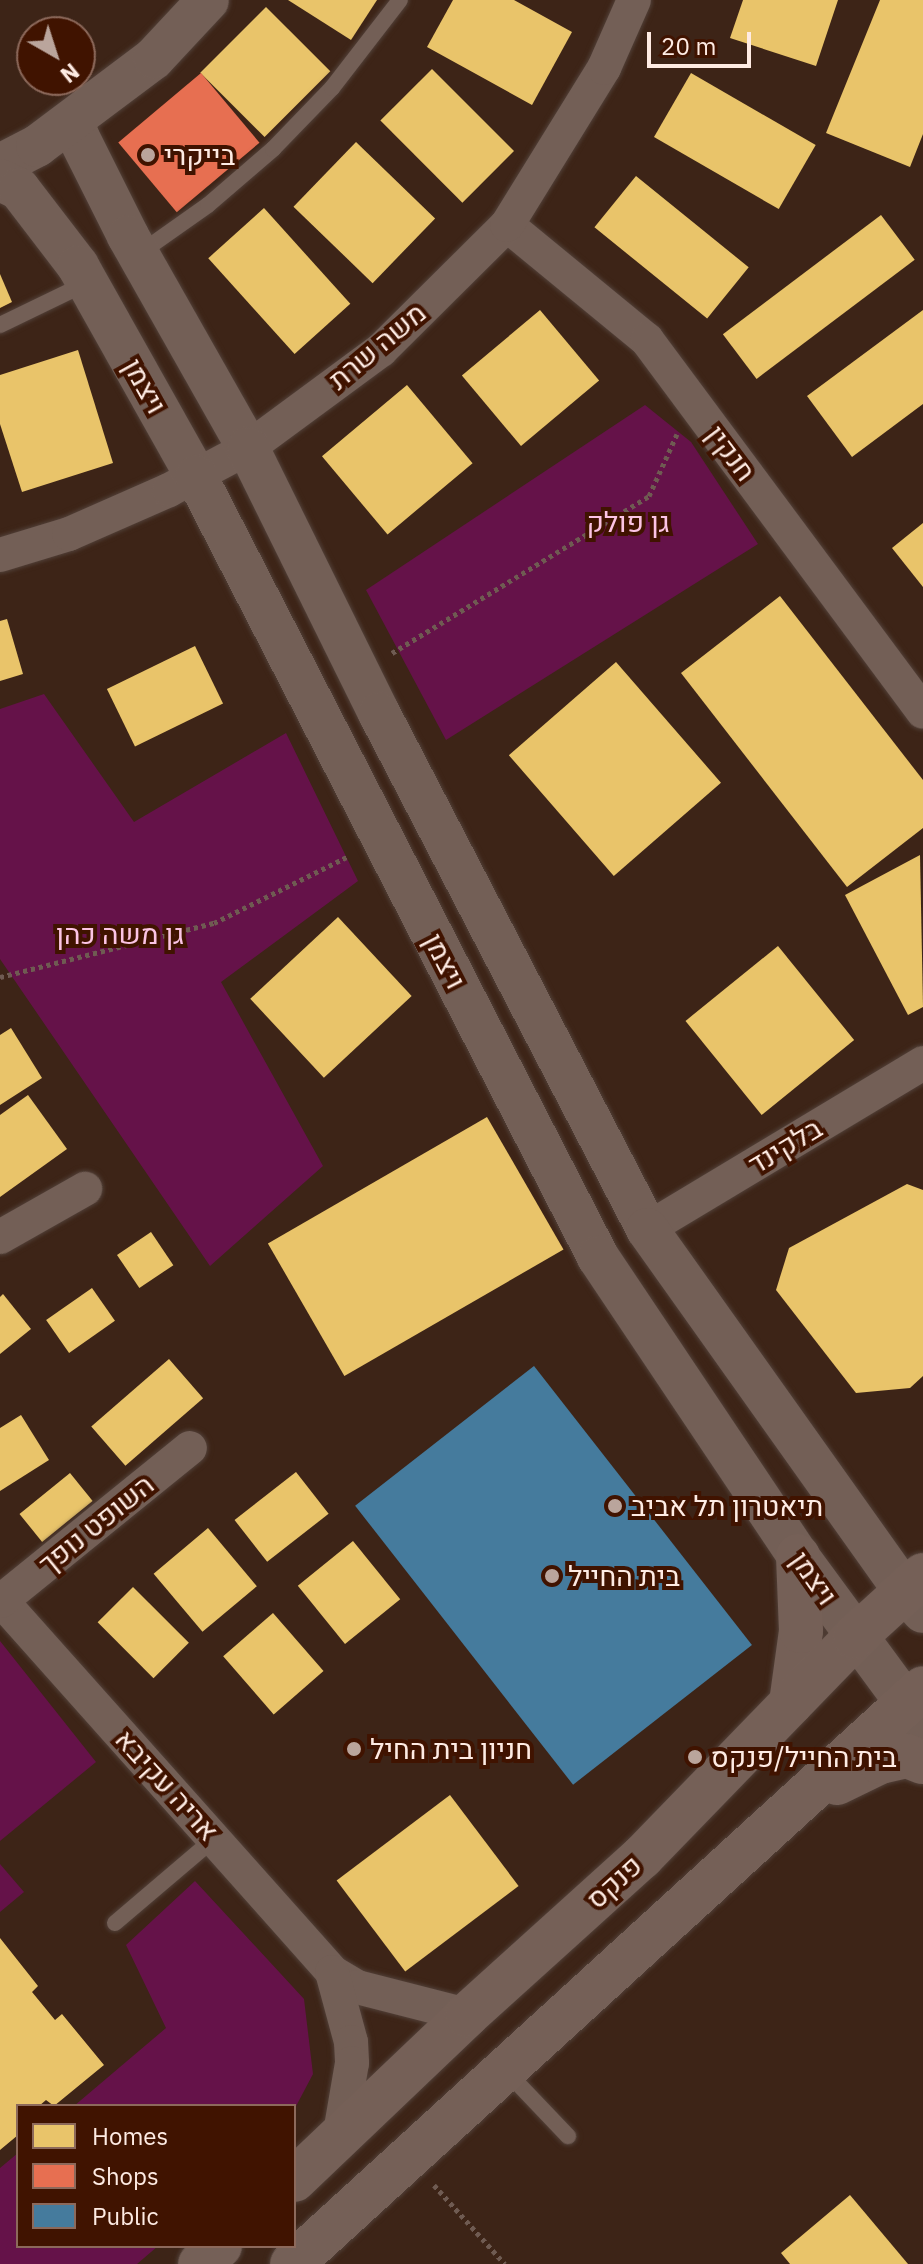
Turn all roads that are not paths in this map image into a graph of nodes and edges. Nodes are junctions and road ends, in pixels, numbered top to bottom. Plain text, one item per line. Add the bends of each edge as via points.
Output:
1 (208, 0) edge
2 (400, 0) edge
3 (634, 0) edge
4 (73, 120) junction
5 (0, 165) edge
6 (0, 180) edge
7 (507, 225) junction
8 (138, 254) junction
9 (87, 283) junction
10 (0, 325) edge
11 (248, 448) junction
12 (196, 476) junction
13 (0, 555) edge
14 (923, 712) edge
15 (923, 1063) edge
16 (85, 1189) dead end
17 (647, 1229) junction
18 (0, 1237) edge
19 (190, 1448) dead end
20 (798, 1556) junction
21 (917, 1593) edge
22 (1, 1600) edge
23 (855, 1637) junction
24 (791, 1703) junction
25 (917, 1706) edge
26 (923, 1762) edge
27 (793, 1808) junction
28 (215, 1838) junction
29 (115, 1923) dead end
30 (332, 1972) junction
31 (467, 2015) junction
32 (505, 2070) junction
33 (568, 2136) dead end
34 (339, 2139) junction
35 (296, 2178) edge
36 (218, 2248) edge
37 (200, 2264) edge
38 (292, 2264) edge

1 - 4 street via 154,58
2 - 8 lane via 332,88 273,149 208,205
3 - 7 street, משה שרת via 604,68
4 - 5 street
4 - 8 street, ויצמן
6 - 9 street, ויצמן via 19,189
7 - 11 street, משה שרת via 381,350
7 - 14 street, חנקין via 647,340
8 - 11 street, ויצמן
9 - 10 lane
9 - 12 street, ויצמן
11 - 12 street, משה שרת
11 - 17 street, ויצמן
12 - 13 street, משה שרת via 69,534
12 - 20 street, ויצמן via 598,1257
15 - 17 street, בלקינד
16 - 18 street
17 - 21 street, ויצמן
19 - 22 street, השופט נופך
20 - 23 street, ויצמן
20 - 24 main road via 801,1631
21 - 23 main road, פנקס
22 - 28 street, אריה עקיבא
23 - 24 main road, פנקס
23 - 25 street, ויצמן
24 - 31 main road, פנקס via 642,1857
25 - 27 main road
26 - 27 main road via 907,1756 880,1762
27 - 32 main road
28 - 29 lane
28 - 30 street, אריה עקיבא
30 - 31 street, אריה עקיבא via 357,1987
30 - 34 street, אריה עקיבא via 352,2063
31 - 34 main road, פנקס
32 - 33 lane
32 - 38 main road
34 - 35 main road, פנקס
36 - 37 main road

